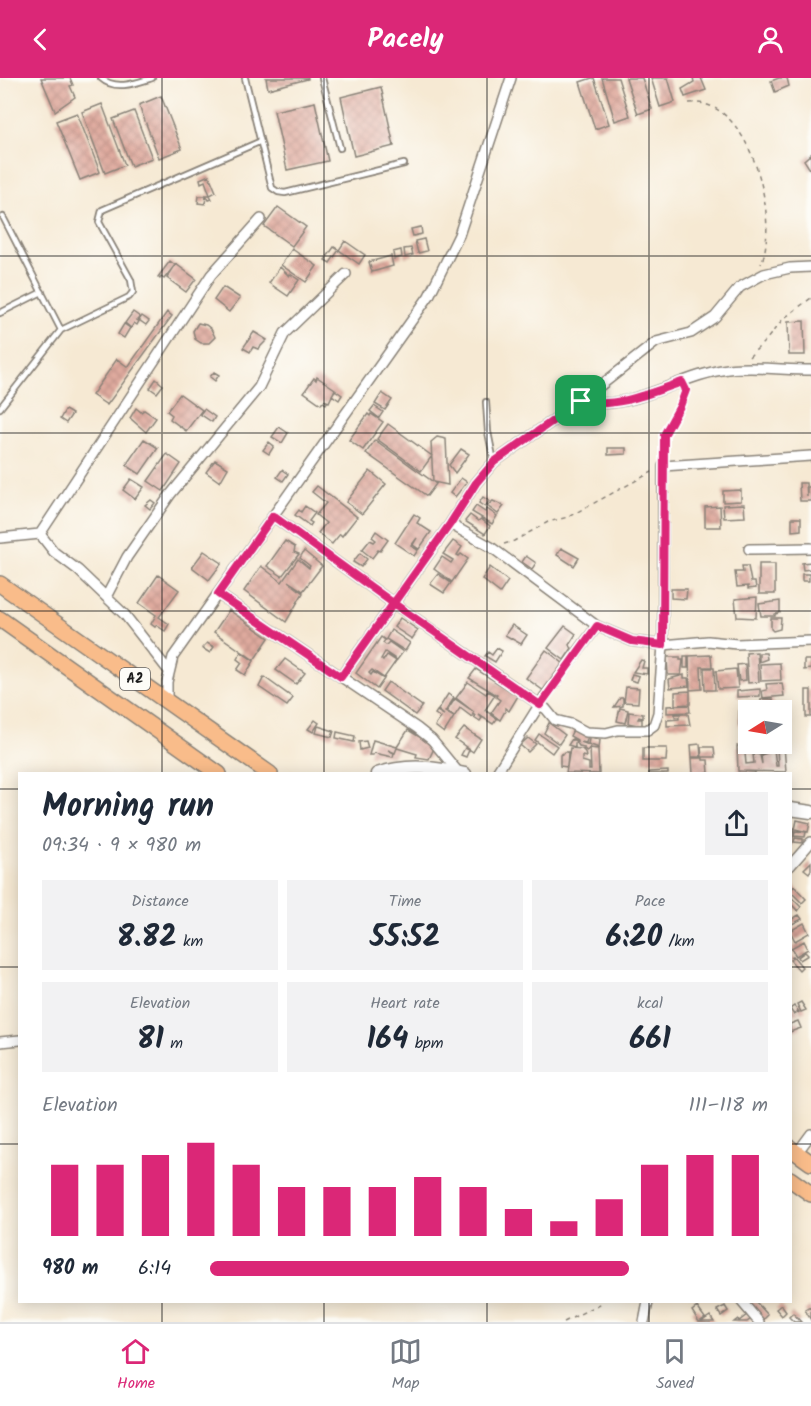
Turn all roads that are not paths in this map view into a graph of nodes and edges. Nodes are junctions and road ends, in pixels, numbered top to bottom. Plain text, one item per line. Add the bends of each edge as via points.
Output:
1 (101, 78) edge
2 (152, 78) edge
3 (245, 78) edge
4 (322, 78) edge
5 (511, 78) edge
6 (259, 142) junction
7 (340, 148) dead end
8 (404, 164) dead end
9 (3, 217) dead end
10 (261, 219) dead end
11 (811, 267) edge
12 (346, 274) dead end
13 (42, 292) junction
14 (0, 314) edge
15 (61, 330) junction
16 (811, 370) edge
17 (581, 401) junction
18 (486, 402) dead end
19 (0, 408) edge
20 (811, 456) edge
21 (494, 462) junction
22 (273, 516) junction
23 (450, 524) junction
24 (40, 534) junction
25 (0, 538) edge
26 (811, 548) edge
27 (749, 549) dead end
28 (0, 584) edge
29 (218, 594) junction
30 (106, 597) junction
31 (393, 603) junction
32 (3, 624) edge
33 (597, 626) junction
34 (811, 641) edge
35 (663, 645) junction
36 (168, 670) junction
37 (341, 677) junction
38 (167, 702) junction
39 (540, 705) junction
40 (216, 772) edge
41 (267, 772) edge
42 (383, 772) edge
43 (455, 772) edge
44 (461, 772) edge
45 (497, 772) edge
46 (792, 809) edge
47 (811, 812) edge
48 (811, 842) edge
49 (792, 864) edge
50 (18, 1040) edge
51 (0, 1042) edge
52 (811, 1134) edge
53 (794, 1150) edge
54 (811, 1163) edge
55 (792, 1180) edge
56 (811, 1194) edge
57 (648, 1303) edge
58 (743, 1303) edge
59 (644, 1322) edge
60 (759, 1322) edge

1 - 2 lane via 117,85
3 - 6 lane
4 - 7 lane
5 - 22 street via 459,235 429,296
6 - 8 lane via 272,188 278,192
6 - 15 lane via 102,210 99,222 132,280 133,291 129,297
9 - 13 lane
10 - 24 street via 211,275
11 - 17 street via 764,274 740,287 715,317 691,333 656,342
12 - 30 street via 285,333 259,387 170,495 127,557
13 - 14 lane
13 - 15 lane
15 - 19 lane
16 - 17 street via 727,369 635,398 596,405
17 - 21 street
18 - 21 lane
20 - 35 street via 663,466
21 - 23 street
22 - 29 street
22 - 31 street
23 - 31 street
23 - 33 street via 491,547
24 - 25 street
24 - 30 street via 54,552
26 - 27 street
28 - 38 highway, A2
29 - 36 street
29 - 37 street
30 - 36 street via 126,615
31 - 37 street
31 - 39 street
32 - 40 highway, A2
33 - 35 street via 632,641
33 - 39 street
34 - 35 street
35 - 39 street via 658,713 654,726 647,730 586,732 555,720
36 - 38 street
37 - 44 street via 432,740
38 - 41 highway, A2
39 - 45 street
42 - 43 street via 414,766
46 - 47 street
48 - 49 street
50 - 51 street
52 - 53 street
53 - 54 highway
55 - 56 highway
57 - 59 street
58 - 60 street

